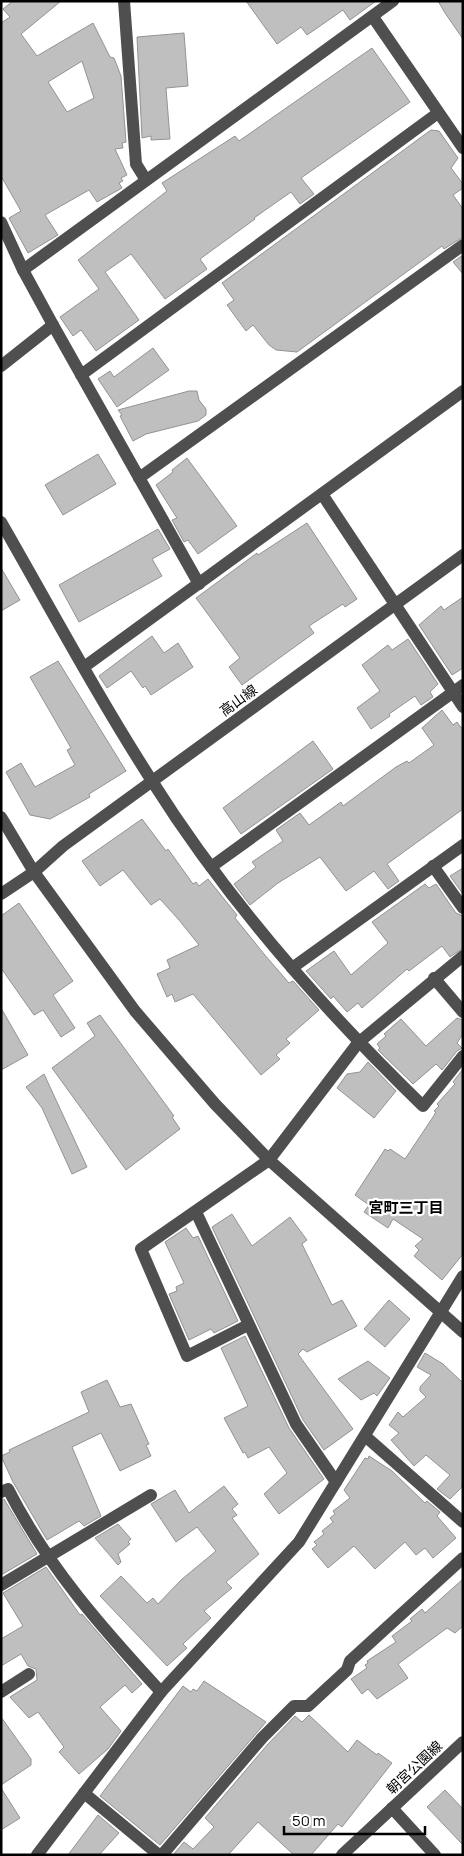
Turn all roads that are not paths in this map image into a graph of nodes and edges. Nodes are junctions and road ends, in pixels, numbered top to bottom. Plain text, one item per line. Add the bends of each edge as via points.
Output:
1 (124, 1) edge
2 (393, 1) edge
3 (373, 17) junction
4 (438, 113) junction
5 (463, 148) edge
6 (146, 180) junction
7 (1, 222) edge
8 (463, 245) edge
9 (23, 270) junction
10 (52, 325) junction
11 (1, 366) edge
12 (81, 375) junction
13 (463, 391) edge
14 (139, 478) junction
15 (322, 494) junction
16 (1, 522) edge
17 (463, 555) edge
18 (199, 584) junction
19 (396, 604) junction
20 (84, 667) junction
21 (458, 689) edge
22 (463, 708) edge
23 (152, 782) junction
24 (1, 817) edge
25 (463, 844) edge
26 (433, 866) junction
27 (211, 867) junction
28 (34, 872) junction
29 (1, 894) edge
30 (463, 908) edge
31 (463, 956) edge
32 (292, 968) junction
33 (434, 978) junction
34 (463, 1012) edge
35 (358, 1043) junction
36 (463, 1056) edge
37 (268, 1160) junction
38 (196, 1212) junction
39 (463, 1276) edge
40 (440, 1312) junction
41 (248, 1325) junction
42 (463, 1332) edge
43 (365, 1436) junction
44 (336, 1482) junction
45 (1, 1492) edge
46 (151, 1495) dead end
47 (463, 1522) edge
48 (49, 1556) junction
49 (463, 1558) edge
50 (1, 1585) edge
51 (29, 1674) dead end
52 (1, 1692) edge
53 (161, 1692) junction
54 (463, 1742) edge
55 (84, 1793) junction
56 (392, 1808) junction
57 (37, 1855) edge
58 (161, 1855) edge
59 (342, 1855) edge
60 (434, 1855) edge

1 - 6 street via 136,164
2 - 3 street
3 - 4 street
3 - 6 street
4 - 5 street
4 - 12 street
6 - 9 street
7 - 9 street
8 - 14 street
9 - 10 street
10 - 11 street
10 - 12 street
12 - 14 street
13 - 15 street
14 - 18 street
15 - 18 street
15 - 19 street
16 - 20 street
17 - 19 street, 高山線
18 - 20 street
19 - 21 street
19 - 23 street, 高山線
20 - 23 street
21 - 22 street
21 - 27 street
23 - 27 street
23 - 28 street, 高山線 via 63,846
24 - 28 street
25 - 26 street
26 - 30 street
26 - 32 street
27 - 32 street
28 - 29 street, 高山線
28 - 37 street via 135,1011
31 - 33 street
32 - 35 street
33 - 34 street
33 - 35 street
35 - 36 street via 423,1106
35 - 37 street
37 - 38 street
37 - 40 street
38 - 41 street
38 - 41 street via 141,1249 187,1356
39 - 40 street
40 - 42 street
40 - 43 street
41 - 44 street via 296,1424
43 - 44 street
43 - 47 street
44 - 53 street via 299,1542
45 - 48 street via 8,1489 24,1520
46 - 48 street
48 - 50 street
48 - 53 street via 98,1624
49 - 58 street via 350,1661 347,1670 308,1706 294,1706 262,1738
51 - 52 street
53 - 55 street
54 - 56 street, 朝宮公園線
55 - 57 street
55 - 58 street
56 - 59 street, 朝宮公園線
56 - 60 street

